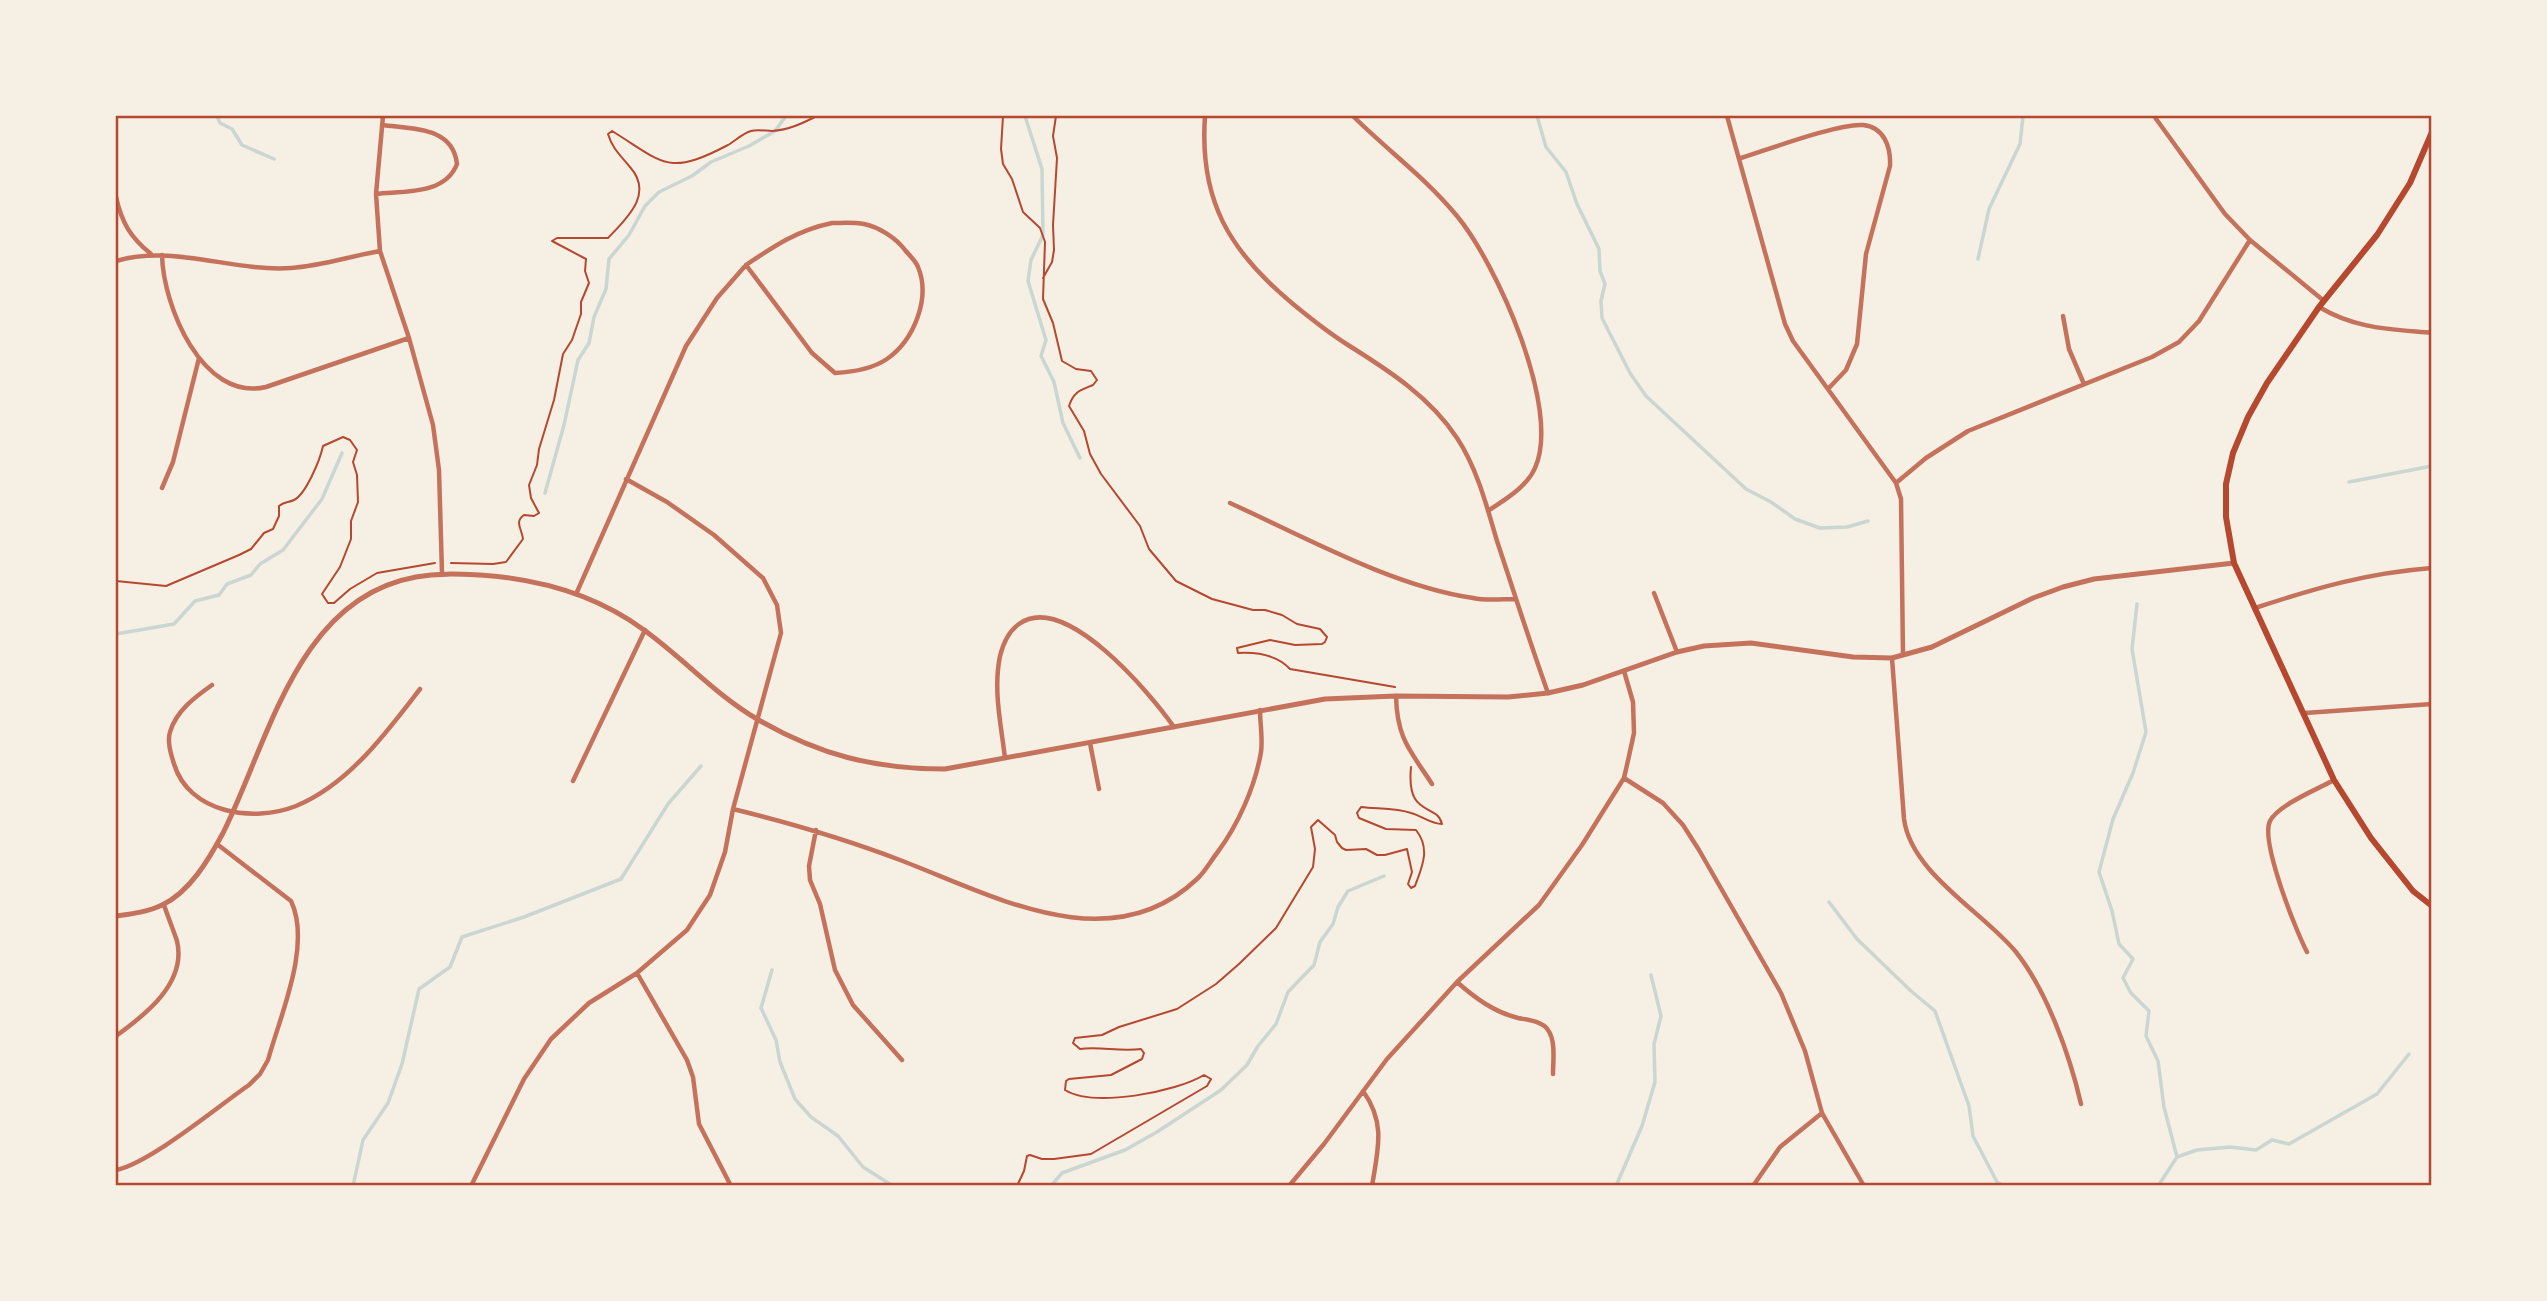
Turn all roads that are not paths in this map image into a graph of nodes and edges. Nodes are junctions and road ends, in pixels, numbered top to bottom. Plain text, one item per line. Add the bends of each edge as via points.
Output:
1 (383, 116) edge
2 (1205, 116) edge
3 (1353, 116) edge
4 (1727, 116) edge
5 (2154, 116) edge
6 (382, 125) junction
7 (2431, 132) edge
8 (1741, 158) junction
9 (376, 194) junction
10 (116, 197) edge
11 (2250, 240) junction
12 (380, 251) junction
13 (153, 255) junction
14 (162, 255) junction
15 (116, 261) edge
16 (746, 265) junction
17 (2321, 304) junction
18 (2063, 316) dead end
19 (2431, 333) edge
20 (409, 338) junction
21 (199, 358) junction
22 (2084, 384) junction
23 (1828, 389) junction
24 (626, 479) junction
25 (1896, 483) junction
26 (162, 488) dead end
27 (1230, 503) dead end
28 (1488, 511) junction
29 (2234, 563) junction
30 (2431, 568) edge
31 (442, 573) junction
32 (577, 592) junction
33 (1654, 593) dead end
34 (1516, 599) junction
35 (2254, 608) junction
36 (645, 630) junction
37 (1677, 652) junction
38 (1903, 655) junction
39 (1892, 658) junction
40 (1624, 671) junction
41 (212, 685) dead end
42 (420, 690) dead end
43 (1548, 693) junction
44 (1396, 696) junction
45 (2431, 704) edge
46 (1260, 710) junction
47 (2305, 713) junction
48 (757, 719) junction
49 (1174, 727) junction
50 (1090, 743) junction
51 (1005, 759) junction
52 (1624, 778) junction
53 (2334, 780) junction
54 (573, 781) dead end
55 (1432, 784) dead end
56 (1099, 789) dead end
57 (733, 809) junction
58 (233, 811) junction
59 (816, 830) junction
60 (217, 844) junction
61 (164, 905) junction
62 (2431, 906) edge
63 (116, 916) edge
64 (2307, 952) dead end
65 (638, 973) junction
66 (1457, 982) junction
67 (116, 1036) edge
68 (902, 1060) dead end
69 (1553, 1074) dead end
70 (1363, 1091) junction
71 (2081, 1104) dead end
72 (1822, 1113) junction
73 (116, 1170) edge
74 (471, 1185) edge
75 (731, 1185) edge
76 (1289, 1185) edge
77 (1371, 1185) edge
78 (1753, 1185) edge
79 (1864, 1185) edge

1 - 6 street
2 - 28 street via 1209,185 1217,211 1240,252 1264,280 1313,320 1424,400 1456,436
3 - 28 street via 1456,215 1475,240 1516,324 1538,400 1539,459 1525,482
4 - 8 street
5 - 11 street
6 - 9 street
6 - 9 street via 443,137 453,146 457,164 448,180 439,185
7 - 17 main road via 2410,183
8 - 23 street via 1785,324
8 - 23 street via 1861,125 1881,133 1891,153 1866,254 1857,344 1846,370
9 - 12 street
10 - 13 street via 122,221
11 - 17 street
11 - 22 street via 2199,321 2179,342
12 - 14 street via 291,268
12 - 20 street
13 - 14 street
13 - 15 street
14 - 21 street via 166,293
16 - 16 street via 812,353 835,373 854,372 888,358 914,325 923,300 918,265 897,240 867,224 811,227
16 - 24 street via 717,298 686,346
17 - 19 street via 2340,320
17 - 29 main road via 2267,383 2232,453 2225,517
18 - 22 street via 2069,349
20 - 21 street via 253,390 230,384
20 - 31 street via 439,470
21 - 26 street
22 - 25 street via 1968,431
23 - 25 street
24 - 32 street
24 - 48 street via 714,536 768,587 782,633
25 - 38 street via 1901,499
27 - 34 street via 1431,589 1475,599
28 - 34 street
29 - 35 main road
29 - 38 street via 2094,579 2063,587 1932,647
30 - 35 street via 2386,571 2330,583
31 - 32 street via 512,577
31 - 58 street via 390,583 372,592 317,640 287,688
32 - 36 street
33 - 37 street
34 - 43 street
35 - 47 main road
36 - 48 street
36 - 54 street
37 - 39 street via 1751,643
37 - 40 street
38 - 39 street
39 - 71 street via 1904,819 1912,848 2015,952 2033,979
40 - 43 street
40 - 52 street via 1634,718
41 - 58 street via 178,716 169,743 179,778 190,791 202,802
42 - 58 street via 372,750 331,785 281,811 263,815
43 - 44 street
44 - 46 street via 1325,699
44 - 55 street via 1396,720 1403,739
45 - 47 street
46 - 49 street
46 - 59 street via 1261,750 1255,780 1222,846 1198,878 1166,903 1130,916 1067,916 1027,909
47 - 53 main road
48 - 51 street via 838,756 887,767 945,769
48 - 57 street
49 - 50 street
49 - 51 street via 1142,685 1086,637 1054,618 1035,617 1013,629 1001,653 997,693
50 - 51 street
50 - 56 street
52 - 66 street via 1539,905
52 - 72 street via 1662,803 1699,850 1781,993 1805,1051
53 - 62 main road via 2371,838 2413,891
53 - 64 street via 2287,806 2269,823 2289,913
57 - 59 street
57 - 65 street via 725,852 710,894 687,930
58 - 60 street
59 - 68 street via 810,880 835,970 853,1005
60 - 61 street via 193,880
60 - 73 street via 291,901 297,913 298,950 268,1060 249,1084 154,1152
61 - 63 street
61 - 67 street via 177,942 176,968 154,1006
65 - 74 street via 589,1003 551,1039 524,1079
65 - 75 street via 687,1060 699,1124
66 - 69 street via 1506,1015 1542,1024 1553,1041
66 - 70 street
70 - 76 street
70 - 77 street via 1378,1118 1380,1134
72 - 78 street via 1780,1147
72 - 79 street

